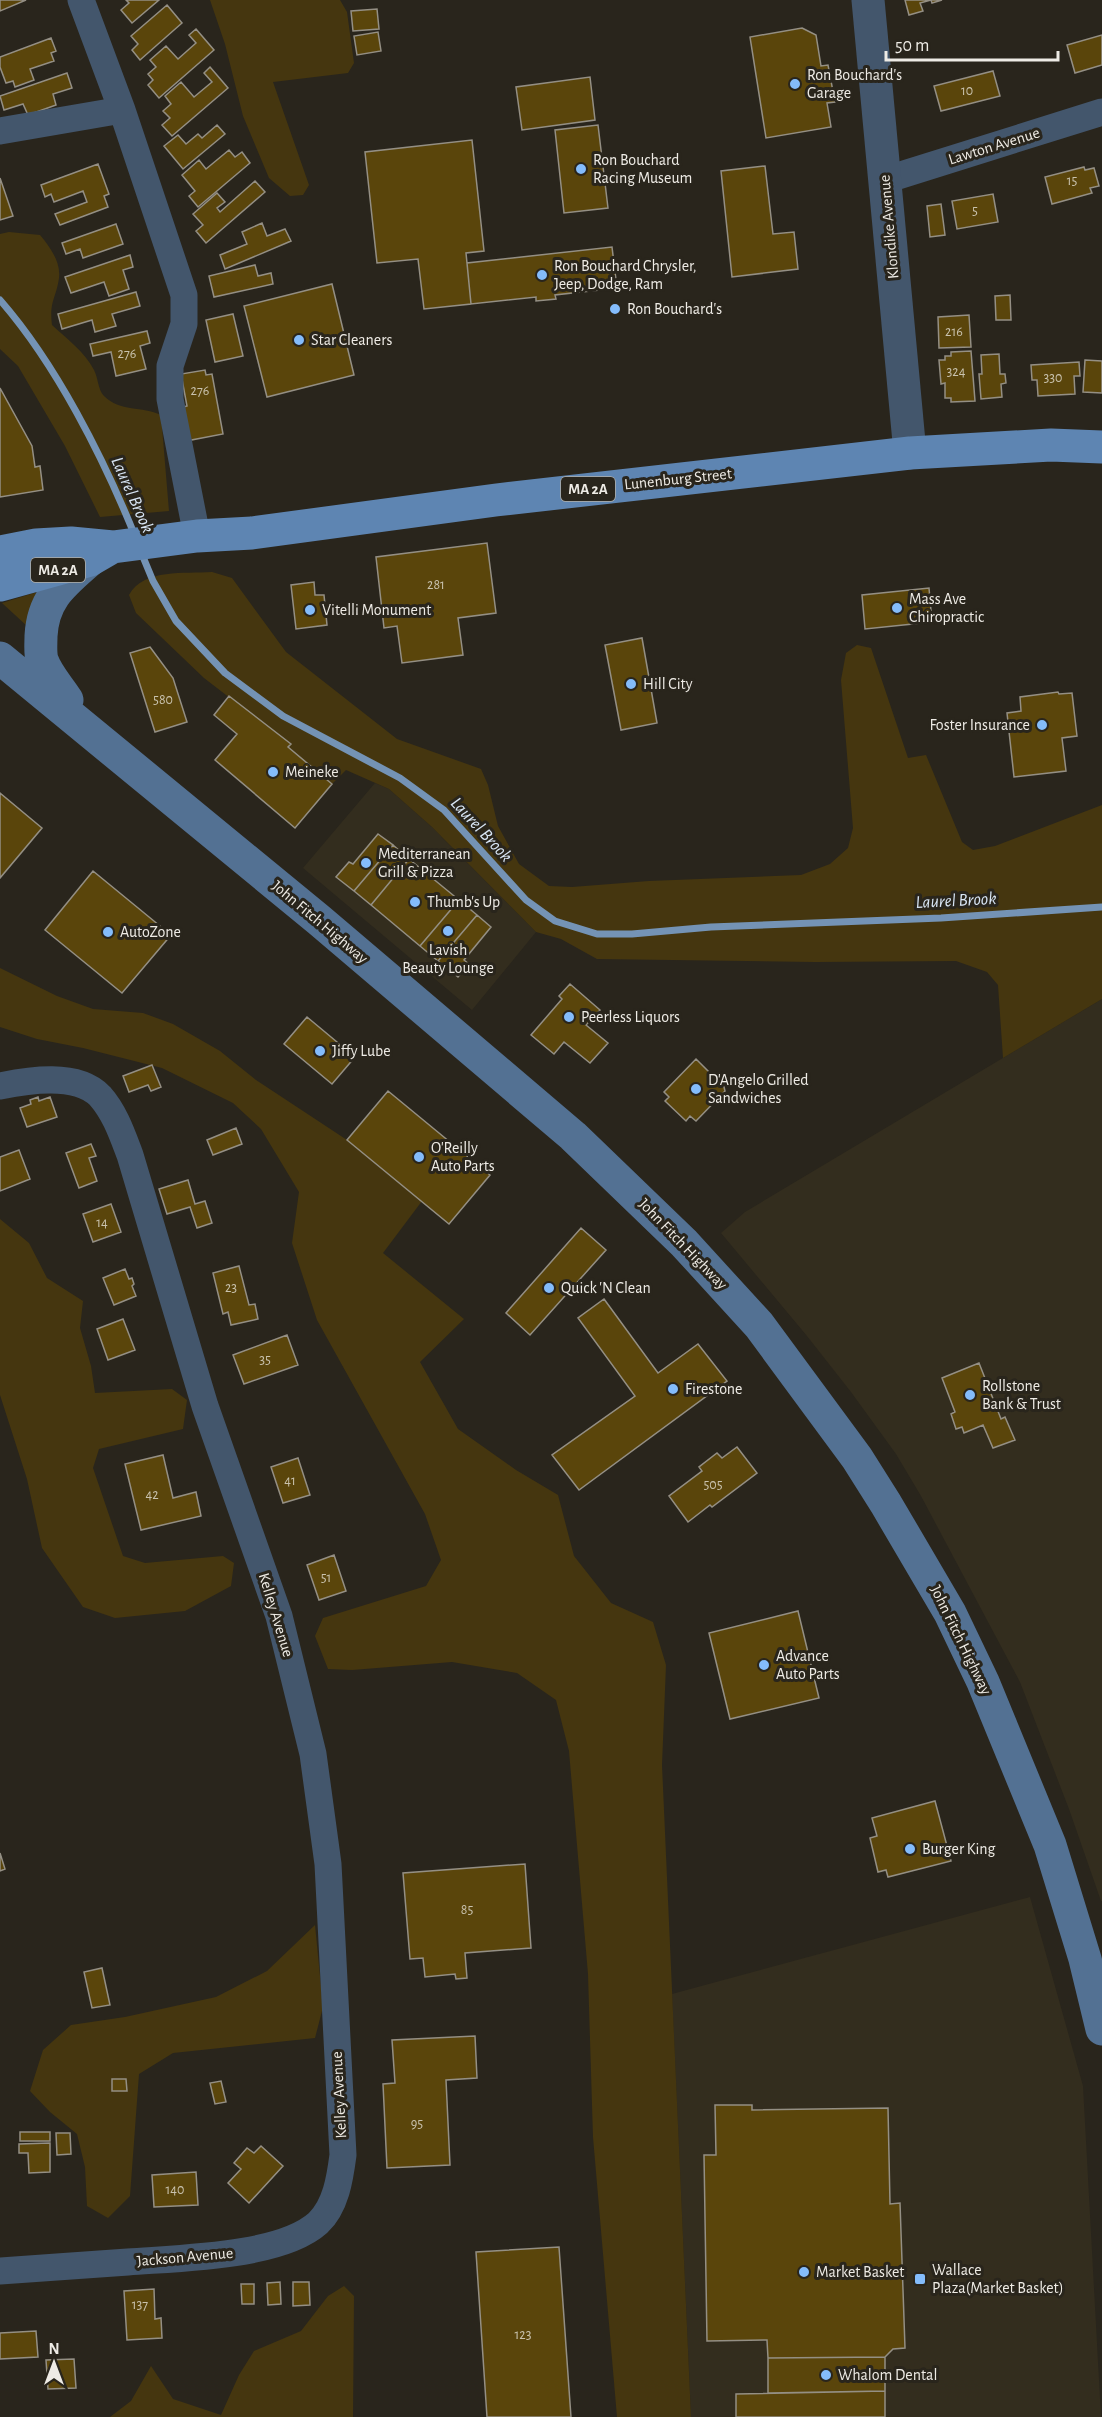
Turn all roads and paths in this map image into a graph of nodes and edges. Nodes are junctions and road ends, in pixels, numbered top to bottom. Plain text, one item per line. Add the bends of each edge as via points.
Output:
1 (81, 0) edge
2 (868, 0) edge
3 (122, 110) junction
4 (1102, 112) edge
5 (0, 131) edge
6 (885, 180) junction
7 (1102, 447) edge
8 (910, 453) junction
9 (184, 538) junction
10 (0, 552) edge
11 (102, 554) junction
12 (0, 585) edge
13 (0, 658) edge
14 (85, 727) junction
15 (0, 1086) edge
16 (1102, 2029) edge
17 (339, 2182) joint
18 (0, 2271) edge

1 - 3 street
2 - 6 street, Klondike Avenue
3 - 5 street
3 - 9 street via 184,295 184,324 170,366 170,399
4 - 6 street, Lawton Avenue
6 - 8 street, Klondike Avenue
7 - 8 main road, Lunenburg Street / MA 2A via 1051,445
8 - 9 main road, Lunenburg Street / MA 2A
9 - 11 main road, Lunenburg Street / MA 2A
10 - 11 main road, Lunenburg Street / MA 2A via 59,544
11 - 12 main road, Lunenburg Street / MA 2A
11 - 14 main road via 58,588 44,615 41,640 42,659 48,672
13 - 14 main road, John Fitch Highway
14 - 16 main road, John Fitch Highway via 573,1137 684,1243 779,1350 857,1458 914,1549 983,1682 1050,1845
15 - 17 street, Kelley Avenue via 43,1081 79,1084 90,1088 107,1106 120,1129 205,1406 279,1616 317,1777 328,1864 343,2155
17 - 18 street, Jackson Avenue via 319,2222 304,2233 266,2246 189,2258

